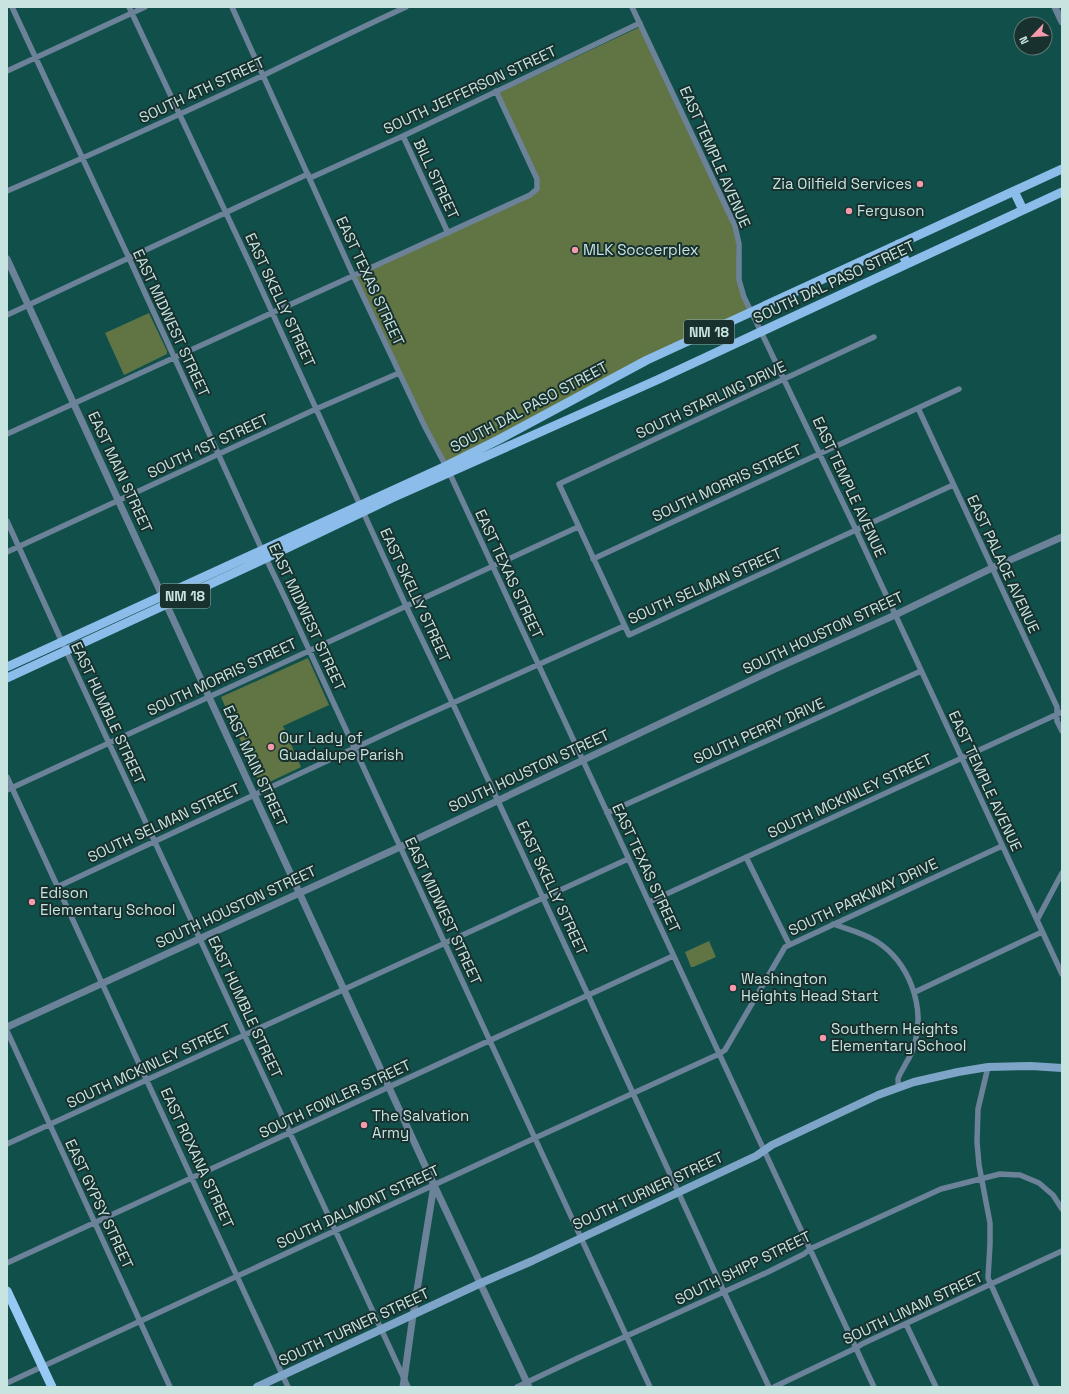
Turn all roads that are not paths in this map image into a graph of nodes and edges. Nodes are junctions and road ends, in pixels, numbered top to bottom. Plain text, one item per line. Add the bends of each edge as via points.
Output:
1 (12, 7) edge
2 (145, 7) edge
3 (232, 7) edge
4 (406, 7) edge
5 (632, 7) edge
6 (1055, 7) edge
7 (131, 10) edge
8 (1062, 22) edge
9 (640, 23) junction
10 (35, 58) junction
11 (7, 71) edge
12 (264, 75) junction
13 (496, 91) junction
14 (179, 113) junction
15 (402, 136) junction
16 (81, 159) junction
17 (1062, 168) edge
18 (309, 176) junction
19 (1014, 190) junction
20 (7, 191) edge
21 (1062, 192) edge
22 (1023, 210) junction
23 (226, 213) junction
24 (448, 233) junction
25 (898, 244) junction
26 (129, 258) junction
27 (7, 259) edge
28 (907, 264) junction
29 (354, 277) junction
30 (28, 305) junction
31 (272, 312) junction
32 (751, 313) junction
33 (7, 315) edge
34 (761, 331) junction
35 (874, 337) dead end
36 (174, 357) junction
37 (399, 373) junction
38 (784, 380) junction
39 (959, 389) dead end
40 (74, 404) junction
41 (918, 408) junction
42 (316, 409) junction
43 (7, 434) edge
44 (219, 454) junction
45 (820, 454) junction
46 (447, 469) junction
47 (953, 485) junction
48 (119, 500) junction
49 (361, 509) junction
50 (7, 521) edge
51 (578, 527) junction
52 (856, 530) junction
53 (1062, 537) edge
54 (19, 547) junction
55 (7, 552) edge
56 (264, 554) junction
57 (593, 559) junction
58 (492, 566) junction
59 (992, 568) junction
60 (163, 595) junction
61 (167, 604) junction
62 (406, 606) junction
63 (895, 615) junction
64 (624, 626) junction
65 (62, 642) junction
66 (309, 650) junction
67 (66, 652) junction
68 (538, 665) junction
69 (7, 667) edge
70 (921, 671) junction
71 (7, 678) edge
72 (209, 696) junction
73 (453, 704) junction
74 (1060, 713) edge
75 (1062, 731) edge
76 (109, 742) junction
77 (355, 749) junction
78 (961, 758) junction
79 (582, 760) junction
80 (7, 777) edge
81 (9, 789) edge
82 (254, 794) junction
83 (498, 800) junction
84 (607, 813) junction
85 (155, 842) junction
86 (1002, 846) junction
87 (400, 847) junction
88 (746, 857) junction
89 (628, 859) junction
90 (1062, 873) edge
91 (57, 887) junction
92 (300, 892) junction
93 (543, 898) junction
94 (648, 902) junction
95 (1037, 920) junction
96 (833, 924) junction
97 (1042, 932) junction
98 (200, 938) junction
99 (444, 943) junction
100 (788, 944) junction
101 (673, 956) junction
102 (1062, 974) edge
103 (102, 983) junction
104 (344, 990) junction
105 (915, 992) junction
106 (588, 995) junction
107 (7, 1027) edge
108 (7, 1031) edge
109 (245, 1035) junction
110 (490, 1041) junction
111 (719, 1054) junction
112 (988, 1067) junction
113 (1062, 1068) edge
114 (147, 1080) junction
115 (389, 1087) junction
116 (899, 1088) junction
117 (634, 1094) junction
118 (50, 1125) junction
119 (290, 1133) junction
120 (535, 1138) junction
121 (7, 1144) edge
122 (763, 1151) junction
123 (192, 1178) junction
124 (982, 1178) junction
125 (434, 1185) junction
126 (678, 1193) junction
127 (1062, 1209) edge
128 (95, 1223) junction
129 (335, 1230) junction
130 (581, 1237) junction
131 (810, 1249) junction
132 (1062, 1251) edge
133 (7, 1263) edge
134 (238, 1276) junction
135 (481, 1283) junction
136 (990, 1285) junction
137 (7, 1291) edge
138 (724, 1292) junction
139 (412, 1315) junction
140 (140, 1322) junction
141 (906, 1324) junction
142 (381, 1329) junction
143 (626, 1336) junction
144 (856, 1348) junction
145 (42, 1366) junction
146 (283, 1375) junction
147 (7, 1383) edge
148 (404, 1383) edge
149 (528, 1385) edge
150 (52, 1387) edge
151 (170, 1387) edge
152 (257, 1387) edge
153 (288, 1387) edge
154 (408, 1387) edge
155 (517, 1387) edge
156 (650, 1387) edge
157 (769, 1387) edge
158 (774, 1387) edge
159 (874, 1387) edge
160 (936, 1387) edge
161 (1037, 1387) edge

1 - 10 street, EAST MIDWEST STREET
2 - 7 street
3 - 12 street, EAST TEXAS STREET
4 - 12 street, SOUTH 4TH STREET
5 - 9 street, EAST TEMPLE AVENUE
6 - 8 street
7 - 10 street
7 - 14 street, EAST SKELLY STREET
9 - 13 street, SOUTH JEFFERSON STREET
9 - 32 street, EAST TEMPLE AVENUE via 734,222 739,244 739,280
10 - 11 street
10 - 16 street, EAST MIDWEST STREET
12 - 14 street, SOUTH 4TH STREET
12 - 18 street, EAST TEXAS STREET
13 - 15 street, SOUTH JEFFERSON STREET
13 - 24 street via 537,179 537,189 530,195
14 - 16 street, SOUTH 4TH STREET
14 - 23 street, EAST SKELLY STREET
15 - 18 street, SOUTH JEFFERSON STREET
15 - 24 street, BILL STREET
16 - 20 street, SOUTH 4TH STREET
16 - 26 street, EAST MIDWEST STREET
17 - 19 main road, SOUTH DAL PASO STREET / NM 18
18 - 23 street, SOUTH JEFFERSON STREET
18 - 29 street, EAST TEXAS STREET
19 - 22 main road
19 - 25 main road, SOUTH DAL PASO STREET / NM 18
21 - 22 main road, SOUTH DAL PASO STREET / NM 18
22 - 28 main road, SOUTH DAL PASO STREET / NM 18
23 - 26 street, SOUTH JEFFERSON STREET
23 - 31 street, EAST SKELLY STREET
24 - 29 street
25 - 28 main road
25 - 32 main road, SOUTH DAL PASO STREET / NM 18
26 - 30 street, SOUTH JEFFERSON STREET
26 - 36 street, EAST MIDWEST STREET
27 - 30 street, EAST MAIN STREET
28 - 34 main road, SOUTH DAL PASO STREET / NM 18
29 - 31 street
29 - 37 street, EAST TEXAS STREET
30 - 33 street, SOUTH JEFFERSON STREET
30 - 40 street, EAST MAIN STREET
31 - 36 street
31 - 42 street, EAST SKELLY STREET
32 - 34 street, EAST TEMPLE AVENUE
32 - 46 main road, SOUTH DAL PASO STREET / NM 18 via 641,364
34 - 38 street, EAST TEMPLE AVENUE
34 - 46 main road, SOUTH DAL PASO STREET / NM 18 via 656,380
35 - 38 street, SOUTH STARLING DRIVE
36 - 40 street
36 - 44 street, EAST MIDWEST STREET
37 - 42 street, SOUTH 1ST STREET
37 - 46 street, EAST TEXAS STREET
38 - 45 street, EAST TEMPLE AVENUE
38 - 51 street, SOUTH STARLING DRIVE via 559,484
39 - 41 street, SOUTH MORRIS STREET
40 - 43 street
40 - 48 street, EAST MAIN STREET
41 - 45 street, SOUTH MORRIS STREET
41 - 47 street, EAST PALACE AVENUE
42 - 44 street, SOUTH 1ST STREET
42 - 49 street, EAST SKELLY STREET
44 - 48 street, SOUTH 1ST STREET
44 - 56 street, EAST MIDWEST STREET
45 - 52 street, EAST TEMPLE AVENUE
45 - 57 street, SOUTH MORRIS STREET
46 - 49 main road, SOUTH DAL PASO STREET / NM 18
46 - 58 street, EAST TEXAS STREET
47 - 52 street, SOUTH SELMAN STREET
47 - 59 street, EAST PALACE AVENUE
48 - 54 street, SOUTH 1ST STREET
48 - 60 street, EAST MAIN STREET
49 - 56 main road, SOUTH DAL PASO STREET / NM 18
49 - 62 street, EAST SKELLY STREET
50 - 54 street, EAST HUMBLE STREET
51 - 57 street
51 - 58 street, SOUTH MORRIS STREET
52 - 63 street, EAST TEMPLE AVENUE
52 - 64 street, SOUTH SELMAN STREET via 629,635
53 - 59 street, SOUTH HOUSTON STREET
54 - 55 street, SOUTH 1ST STREET
54 - 65 street, EAST HUMBLE STREET
56 - 60 main road, SOUTH DAL PASO STREET / NM 18
56 - 61 main road, SOUTH DAL PASO STREET / NM 18
56 - 66 street, EAST MIDWEST STREET
57 - 64 street
58 - 62 street, SOUTH MORRIS STREET
58 - 68 street, EAST TEXAS STREET
59 - 63 street, SOUTH HOUSTON STREET
59 - 74 street, EAST PALACE AVENUE
60 - 61 street, EAST MAIN STREET
60 - 65 main road, SOUTH DAL PASO STREET / NM 18
61 - 67 main road, SOUTH DAL PASO STREET / NM 18
61 - 72 street, EAST MAIN STREET
62 - 66 street, SOUTH MORRIS STREET
62 - 73 street, EAST SKELLY STREET
63 - 70 street, EAST TEMPLE AVENUE
63 - 79 street, SOUTH HOUSTON STREET
64 - 68 street, SOUTH SELMAN STREET
65 - 67 street, EAST HUMBLE STREET
65 - 69 main road, SOUTH DAL PASO STREET / NM 18
66 - 72 street, SOUTH MORRIS STREET
66 - 77 street, EAST MIDWEST STREET
67 - 71 main road, SOUTH DAL PASO STREET / NM 18
67 - 76 street, EAST HUMBLE STREET
68 - 73 street, SOUTH SELMAN STREET
68 - 79 street, EAST TEXAS STREET
70 - 78 street, EAST TEMPLE AVENUE
70 - 84 street, SOUTH PERRY DRIVE
72 - 76 street, SOUTH MORRIS STREET
72 - 82 street, EAST MAIN STREET
73 - 77 street, SOUTH SELMAN STREET
73 - 83 street, EAST SKELLY STREET
74 - 75 street, EAST PALACE AVENUE via 1057,721
74 - 78 street, SOUTH MCKINLEY STREET
76 - 81 street, SOUTH MORRIS STREET
76 - 85 street, EAST HUMBLE STREET
77 - 82 street, SOUTH SELMAN STREET
77 - 87 street, EAST MIDWEST STREET
78 - 86 street, EAST TEMPLE AVENUE
78 - 88 street, SOUTH MCKINLEY STREET
79 - 83 street, SOUTH HOUSTON STREET
79 - 84 street, EAST TEXAS STREET
80 - 81 street, EAST ROXANA STREET
81 - 91 street, EAST ROXANA STREET
82 - 85 street, SOUTH SELMAN STREET
82 - 92 street, EAST MAIN STREET
83 - 87 street, SOUTH HOUSTON STREET
83 - 93 street, EAST SKELLY STREET
84 - 89 street, EAST TEXAS STREET
85 - 91 street, SOUTH SELMAN STREET
85 - 98 street, EAST HUMBLE STREET
86 - 95 street, EAST TEMPLE AVENUE
86 - 96 street, SOUTH PARKWAY DRIVE
87 - 92 street, SOUTH HOUSTON STREET
87 - 99 street, EAST MIDWEST STREET
88 - 94 street, SOUTH MCKINLEY STREET
88 - 100 street
89 - 93 street, SOUTH MCKINLEY STREET
89 - 94 street, EAST TEXAS STREET
90 - 95 street
91 - 103 street, EAST ROXANA STREET
92 - 98 street, SOUTH HOUSTON STREET
92 - 104 street, EAST MAIN STREET
93 - 99 street, SOUTH MCKINLEY STREET
93 - 106 street, EAST SKELLY STREET
94 - 101 street, EAST TEXAS STREET
95 - 97 street, EAST TEMPLE AVENUE
96 - 100 street, SOUTH PARKWAY DRIVE
96 - 105 street via 876,941 902,968
97 - 102 street, EAST TEMPLE AVENUE
97 - 105 street
98 - 103 street, SOUTH HOUSTON STREET
98 - 109 street, EAST HUMBLE STREET
99 - 104 street, SOUTH MCKINLEY STREET
99 - 110 street, EAST MIDWEST STREET
100 - 111 street, SOUTH PARKWAY DRIVE via 782,950 725,1050
101 - 106 street, SOUTH FOWLER STREET
101 - 111 street, EAST TEXAS STREET
103 - 107 street, SOUTH HOUSTON STREET
103 - 114 street, EAST ROXANA STREET
104 - 109 street, SOUTH MCKINLEY STREET
104 - 115 street, EAST MAIN STREET
105 - 116 street via 917,1032 912,1052 898,1078
106 - 110 street, SOUTH FOWLER STREET
106 - 117 street, EAST SKELLY STREET
108 - 118 street, EAST GYPSY STREET
109 - 114 street, SOUTH MCKINLEY STREET
109 - 119 street, EAST HUMBLE STREET
110 - 115 street, SOUTH FOWLER STREET
110 - 120 street, EAST MIDWEST STREET
111 - 117 street, SOUTH DALMONT STREET
111 - 122 street, EAST TEXAS STREET
112 - 113 main road, SOUTH TURNER STREET
112 - 116 main road, SOUTH TURNER STREET via 936,1077
112 - 124 street via 977,1121
114 - 118 street, SOUTH MCKINLEY STREET
114 - 123 street, EAST ROXANA STREET
115 - 119 street, SOUTH FOWLER STREET
115 - 125 street, EAST MAIN STREET
116 - 122 main road, SOUTH TURNER STREET via 878,1095
117 - 120 street, SOUTH DALMONT STREET
117 - 126 street, EAST SKELLY STREET
118 - 121 street, SOUTH MCKINLEY STREET
118 - 128 street, EAST GYPSY STREET
119 - 123 street, SOUTH FOWLER STREET
119 - 129 street, EAST HUMBLE STREET
120 - 125 street, SOUTH DALMONT STREET
120 - 130 street, EAST MIDWEST STREET
122 - 126 main road, SOUTH TURNER STREET
122 - 131 street, EAST TEXAS STREET
123 - 128 street, SOUTH FOWLER STREET
123 - 134 street, EAST ROXANA STREET
124 - 127 street, SOUTH SHIPP STREET via 1010,1174 1030,1178 1053,1195
124 - 131 street, SOUTH SHIPP STREET via 941,1189
124 - 136 street via 990,1223
125 - 129 street, SOUTH DALMONT STREET
125 - 135 street, EAST MAIN STREET
125 - 139 street
126 - 130 main road, SOUTH TURNER STREET
126 - 138 street, EAST SKELLY STREET
128 - 133 street, SOUTH FOWLER STREET
128 - 140 street, EAST GYPSY STREET
129 - 134 street, SOUTH DALMONT STREET
129 - 142 street, EAST HUMBLE STREET
130 - 135 main road, SOUTH TURNER STREET
130 - 143 street, EAST MIDWEST STREET
131 - 138 street, SOUTH SHIPP STREET
131 - 144 street, EAST TEXAS STREET
132 - 136 street, SOUTH LINAM STREET
134 - 140 street, SOUTH DALMONT STREET
134 - 146 street, EAST ROXANA STREET
135 - 139 main road, SOUTH TURNER STREET
135 - 149 street, EAST MAIN STREET
136 - 141 street, SOUTH LINAM STREET
136 - 161 street
137 - 145 highway
138 - 143 street, SOUTH SHIPP STREET
138 - 157 street, EAST SKELLY STREET
139 - 142 main road, SOUTH TURNER STREET
139 - 148 street
140 - 145 street, SOUTH DALMONT STREET
140 - 151 street, EAST GYPSY STREET
141 - 144 street, SOUTH LINAM STREET
141 - 160 street
142 - 146 main road, SOUTH TURNER STREET
142 - 148 street, EAST HUMBLE STREET
143 - 149 street, SOUTH SHIPP STREET
143 - 156 street, EAST MIDWEST STREET
144 - 158 street, SOUTH LINAM STREET
144 - 159 street, EAST TEXAS STREET
145 - 147 street, SOUTH DALMONT STREET
145 - 150 highway
146 - 152 main road, SOUTH TURNER STREET
146 - 153 street, EAST ROXANA STREET
148 - 154 street, EAST HUMBLE STREET
149 - 155 street, SOUTH SHIPP STREET

